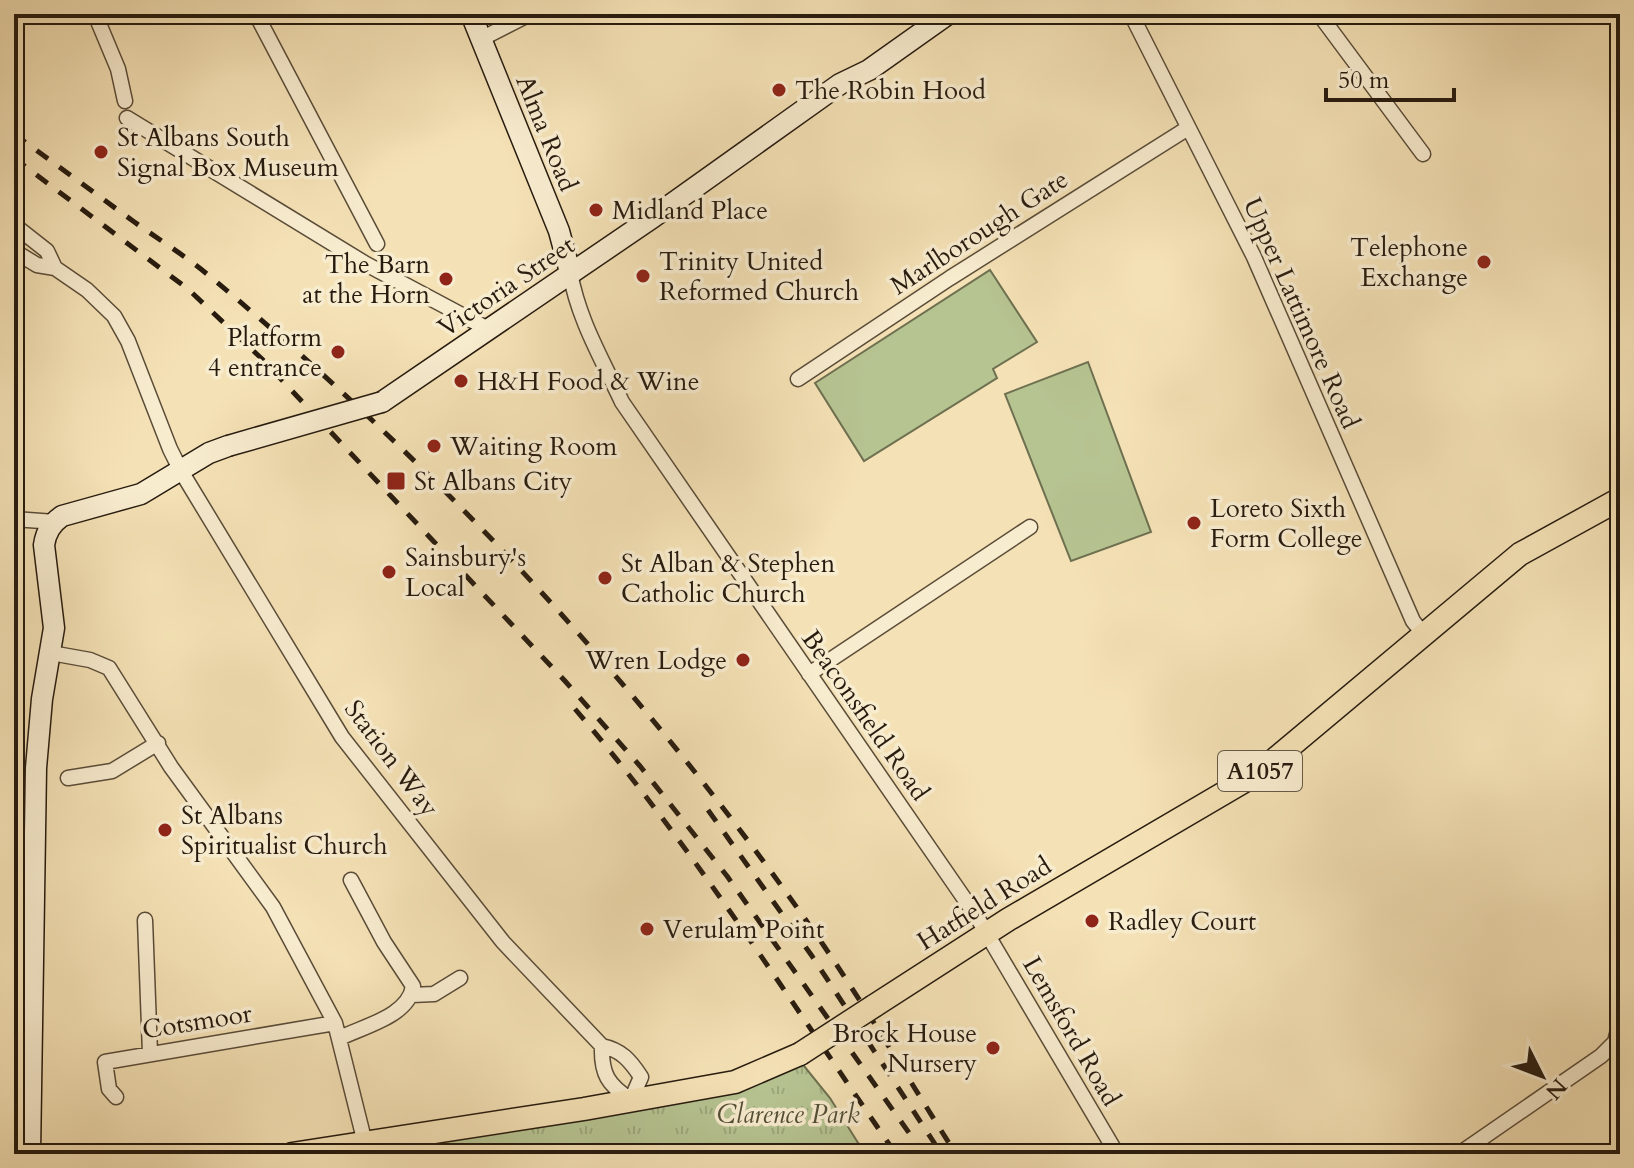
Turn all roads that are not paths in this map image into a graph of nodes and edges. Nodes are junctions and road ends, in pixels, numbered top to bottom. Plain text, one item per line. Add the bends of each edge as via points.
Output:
1 (95, 14) edge
2 (256, 14) edge
3 (471, 14) edge
4 (530, 14) edge
5 (948, 14) edge
6 (1131, 14) edge
7 (1319, 14) edge
8 (481, 39) junction
9 (125, 101) dead end
10 (127, 118) dead end
11 (1188, 128) junction
12 (1423, 154) dead end
13 (14, 225) edge
14 (377, 244) dead end
15 (14, 251) edge
16 (55, 268) junction
17 (570, 272) junction
18 (488, 329) junction
19 (798, 379) dead end
20 (181, 471) junction
21 (1620, 499) edge
22 (14, 519) edge
23 (55, 522) junction
24 (1030, 527) dead end
25 (1424, 635) junction
26 (51, 653) junction
27 (809, 674) junction
28 (158, 743) junction
29 (68, 778) dead end
30 (351, 880) dead end
31 (145, 920) dead end
32 (987, 933) junction
33 (460, 978) dead end
34 (412, 995) junction
35 (1620, 1022) edge
36 (337, 1030) junction
37 (602, 1046) junction
38 (150, 1053) junction
39 (1615, 1054) edge
40 (116, 1097) dead end
41 (631, 1100) junction
42 (365, 1143) junction
43 (30, 1154) edge
44 (292, 1154) edge
45 (1117, 1154) edge
46 (1459, 1154) edge

1 - 9 street
2 - 14 street
3 - 8 main road, Alma Road
4 - 8 street
5 - 17 main road, Victoria Street
6 - 11 street, Upper Lattimore Road
7 - 12 street
8 - 17 main road, Alma Road via 556,223
10 - 18 street via 366,264
11 - 19 street, Marlborough Gate
11 - 25 street, Upper Lattimore Road via 1254,257 1413,621
13 - 16 street via 47,251
15 - 16 street via 37,265
16 - 20 street, Station Way via 105,304 123,328
17 - 18 main road, Victoria Street
17 - 27 street, Beaconsfield Road via 582,318 622,402
18 - 20 main road, Victoria Street, bridge via 382,402 228,446
20 - 23 main road, Victoria Street via 141,494 70,512
20 - 37 street, Station Way via 342,737 503,942
21 - 25 main road, Hatfield Road / A1057 via 1520,554
22 - 23 street
23 - 26 main road via 44,545 53,607
24 - 27 street
25 - 32 main road, Hatfield Road / A1057 via 1248,779
26 - 28 street via 109,668
26 - 43 main road via 36,768
27 - 32 street, Beaconsfield Road
28 - 29 street via 112,771
28 - 36 street via 273,907
30 - 34 street via 408,976
31 - 38 street
32 - 41 main road, Hatfield Road / A1057, bridge via 800,1054 735,1082
32 - 45 street, Lemsford Road
33 - 34 street via 434,994
34 - 36 street, Cotsmoor via 398,1010
35 - 39 street
36 - 38 street, Cotsmoor
36 - 42 street
37 - 41 street via 601,1064 613,1088
37 - 41 street, Station Way via 618,1050 641,1077
38 - 40 street, Cotsmoor via 105,1062 109,1089
39 - 46 street
41 - 42 main road, Hatfield Road / A1057
42 - 44 main road, Hatfield Road / A1057

